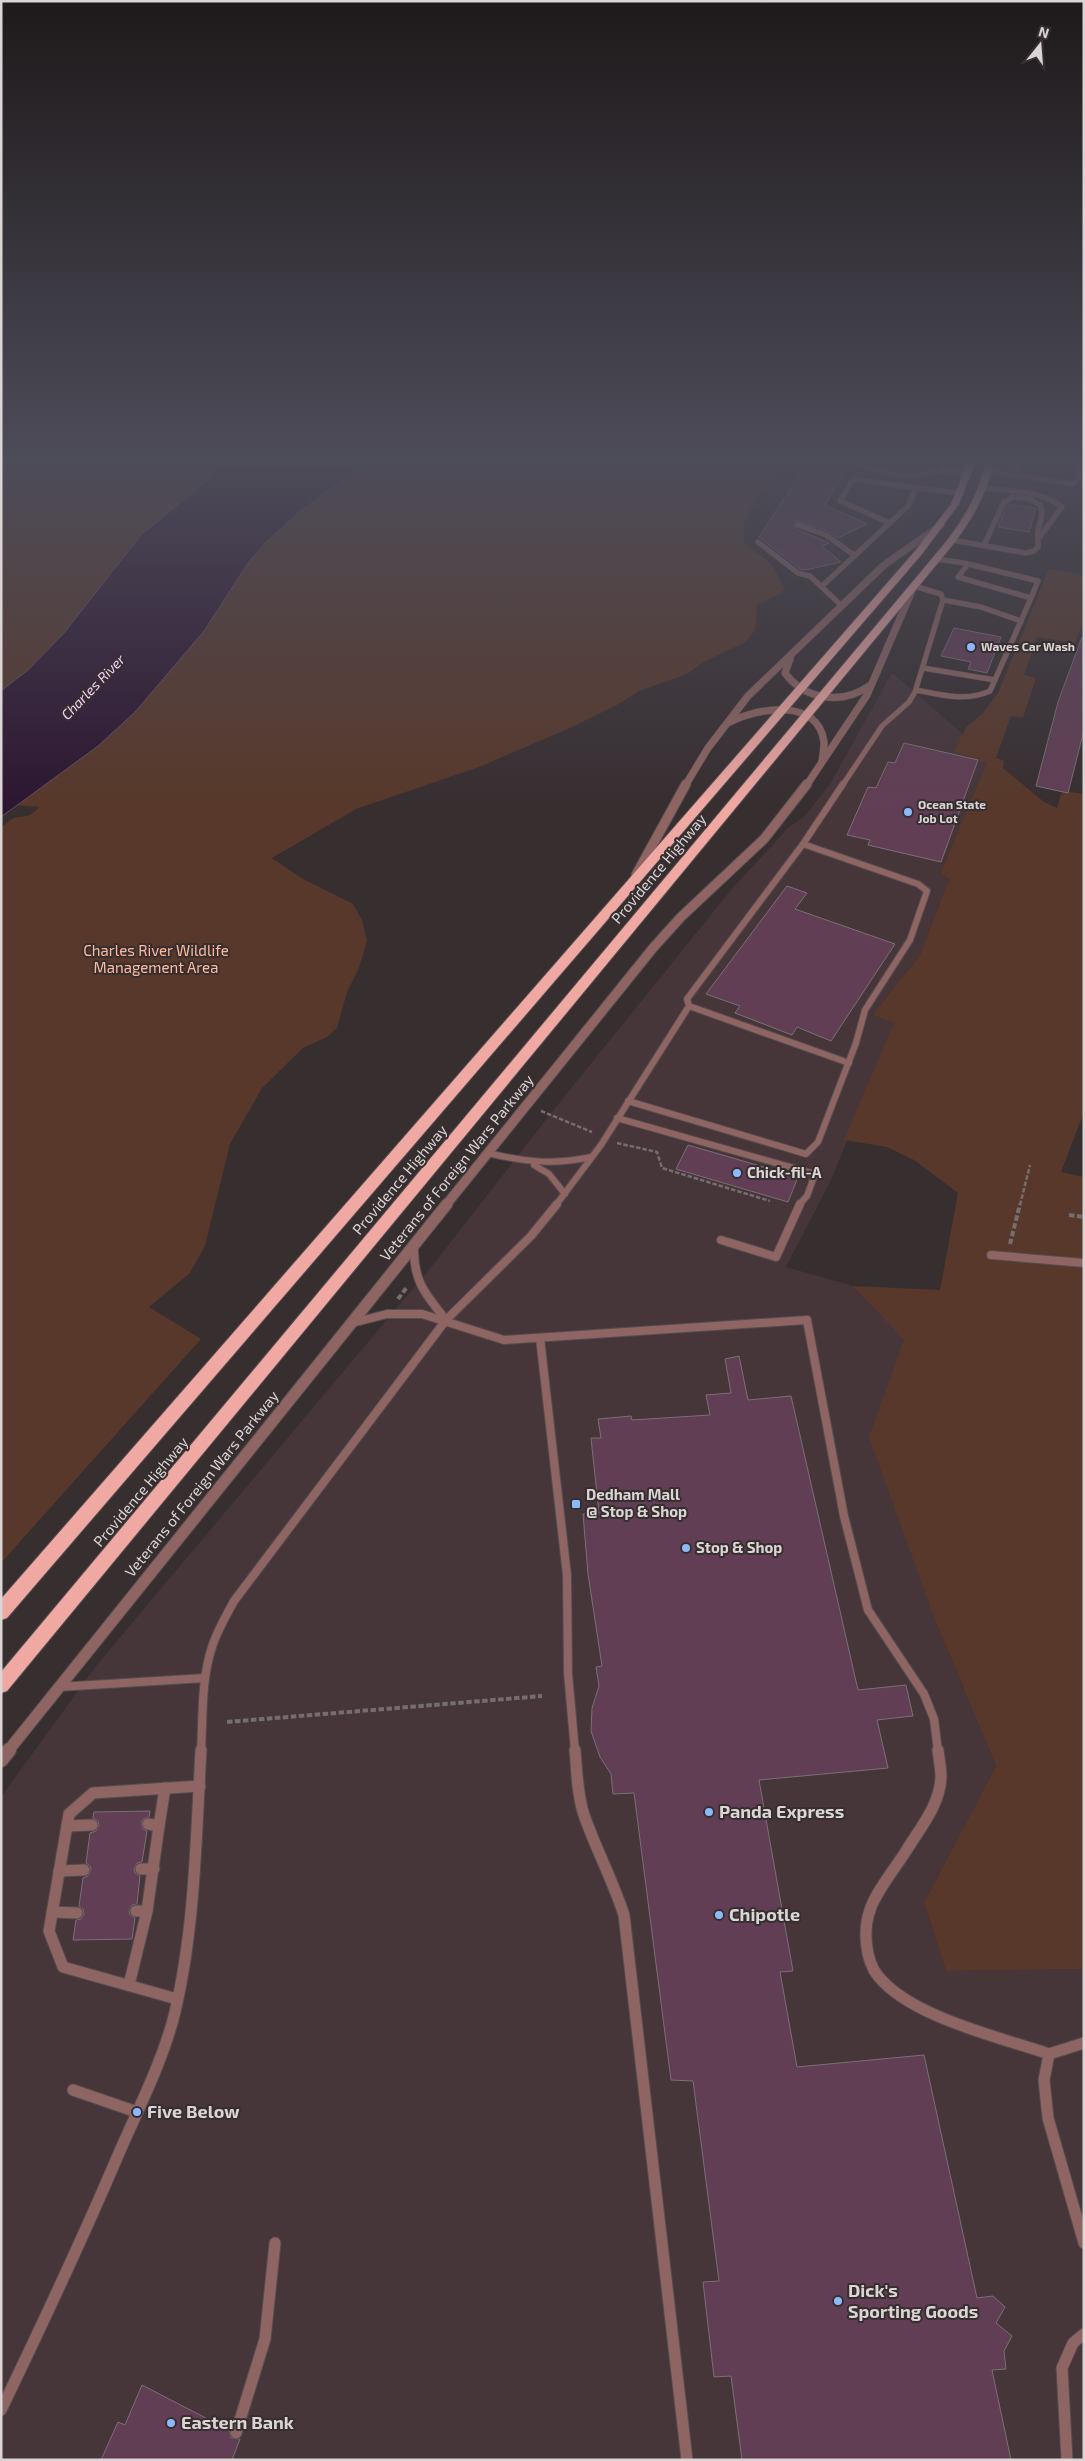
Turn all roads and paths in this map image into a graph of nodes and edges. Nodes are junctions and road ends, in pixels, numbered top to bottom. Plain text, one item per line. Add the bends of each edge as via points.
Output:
1 (812, 578) edge
2 (830, 578) edge
3 (871, 578) edge
4 (896, 578) edge
5 (921, 578) edge
6 (961, 578) edge
7 (1028, 578) edge
8 (822, 586) junction
9 (914, 586) junction
10 (1030, 598) junction
11 (943, 600) junction
12 (842, 606) junction
13 (1021, 621) junction
14 (792, 654) junction
15 (923, 668) junction
16 (875, 679) junction
17 (994, 680) junction
18 (801, 690) junction
19 (916, 690) junction
20 (823, 696) junction
21 (784, 710) junction
22 (806, 716) junction
23 (723, 727) junction
24 (821, 764) junction
25 (802, 844) junction
26 (630, 888) junction
27 (689, 1006) junction
28 (849, 1063) junction
29 (628, 1101) junction
30 (540, 1111) dead end
31 (617, 1118) junction
32 (592, 1132) dead end
33 (616, 1142) dead end
34 (488, 1153) junction
35 (591, 1157) junction
36 (532, 1164) junction
37 (1030, 1165) dead end
38 (565, 1194) junction
39 (770, 1201) dead end
40 (1069, 1215) dead end
41 (1084, 1217) edge
42 (720, 1240) dead end
43 (414, 1245) junction
44 (991, 1255) dead end
45 (1007, 1256) junction
46 (1084, 1263) edge
47 (407, 1287) dead end
48 (397, 1300) dead end
49 (446, 1320) junction
50 (350, 1324) junction
51 (540, 1338) junction
52 (1, 1612) edge
53 (205, 1678) junction
54 (1, 1685) edge
55 (58, 1687) junction
56 (542, 1696) dead end
57 (227, 1722) dead end
58 (1, 1760) edge
59 (200, 1786) junction
60 (165, 1788) junction
61 (148, 1824) dead end
62 (92, 1825) dead end
63 (67, 1826) junction
64 (159, 1826) junction
65 (142, 1869) dead end
66 (154, 1869) junction
67 (84, 1870) dead end
68 (59, 1871) junction
69 (136, 1911) dead end
70 (147, 1911) junction
71 (52, 1912) junction
72 (77, 1913) dead end
73 (129, 1985) junction
74 (177, 1999) junction
75 (1084, 2043) edge
76 (1049, 2054) junction
77 (73, 2090) dead end
78 (137, 2112) junction
79 (275, 2243) dead end
80 (1084, 2243) edge
81 (1084, 2334) edge
82 (1, 2410) edge
83 (236, 2433) dead end
84 (687, 2460) edge
85 (1067, 2460) edge

1 - 8 lane
2 - 8 lane
3 - 12 street
4 - 18 highway
5 - 9 highway, Veterans of Foreign Wars Parkway
6 - 10 lane
7 - 10 lane via 1037,580
8 - 12 lane
9 - 11 lane via 942,594
9 - 16 street, Veterans of Foreign Wars Parkway
9 - 20 highway, Veterans of Foreign Wars Parkway
10 - 13 lane
11 - 13 lane via 981,607
11 - 15 lane
12 - 14 street
13 - 17 lane
14 - 18 street via 785,672
14 - 23 street via 748,696
15 - 17 lane
15 - 19 lane
16 - 20 street via 855,695
16 - 24 street, Veterans of Foreign Wars Parkway
17 - 19 lane via 990,691 981,697
18 - 20 street
18 - 21 highway
19 - 25 lane via 909,702 882,726
20 - 22 highway, Providence Highway
21 - 22 street
21 - 23 street via 752,711
21 - 26 highway, Providence Highway
22 - 24 street via 815,722 824,737
22 - 54 highway, Providence Highway
23 - 26 street via 667,816
24 - 34 street, Veterans of Foreign Wars Parkway via 764,839 662,938
25 - 27 lane via 692,990 686,999
25 - 28 lane via 918,884 927,891 910,940 865,1010
26 - 52 highway, Providence Highway
27 - 28 lane
27 - 29 lane
28 - 29 lane via 818,1142 806,1154
29 - 31 lane
30 - 32 path
31 - 35 lane
31 - 42 lane via 815,1174 776,1257
33 - 39 path via 621,1146 656,1152 662,1168
34 - 36 lane
34 - 43 street, Veterans of Foreign Wars Parkway
35 - 36 lane via 561,1164
35 - 38 lane
36 - 38 lane via 549,1174
37 - 45 path
38 - 49 lane via 542,1224 468,1294
40 - 41 path
43 - 49 lane via 413,1273
43 - 50 street, Veterans of Foreign Wars Parkway
44 - 45 lane
45 - 46 lane
47 - 48 path
49 - 50 lane via 422,1314 387,1312
49 - 51 lane via 488,1338
49 - 53 lane via 234,1601 210,1648
50 - 55 street, Veterans of Foreign Wars Parkway
51 - 76 lane via 808,1320 844,1516 868,1610 924,1694 934,1718 941,1777 936,1804 870,1909 868,1956 877,1975 892,1991 922,2008
51 - 84 lane via 566,1576 568,1673 579,1794 624,1915
53 - 55 lane
53 - 59 lane
55 - 58 street, Veterans of Foreign Wars Parkway
56 - 57 path
59 - 60 lane
59 - 74 lane via 191,1920
60 - 63 lane via 93,1793 69,1814
60 - 64 lane
61 - 64 lane
62 - 63 lane
63 - 68 lane
64 - 66 lane
65 - 66 lane
66 - 70 lane
67 - 68 lane
68 - 71 lane
69 - 70 lane
70 - 73 lane
71 - 72 lane
71 - 73 lane via 49,1931 63,1967
73 - 74 lane
74 - 78 lane via 159,2060
75 - 76 lane
76 - 80 lane via 1044,2080 1048,2118
77 - 78 lane
78 - 82 lane via 64,2280
79 - 83 lane via 265,2339
81 - 85 lane via 1073,2343 1062,2368

